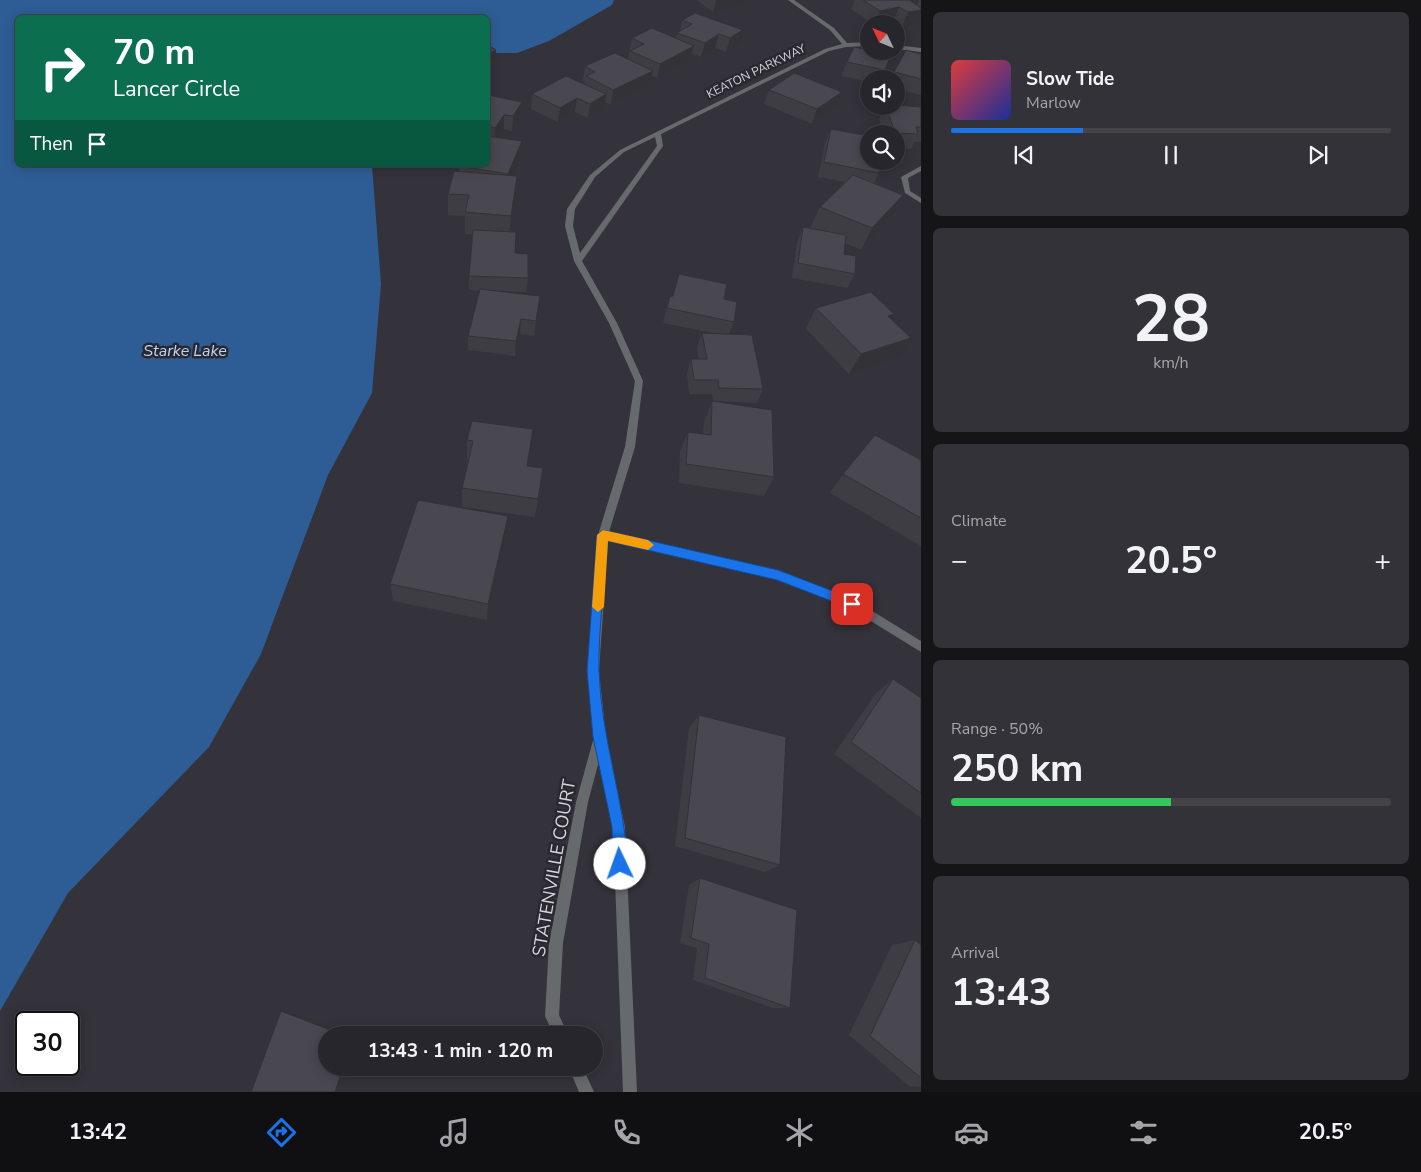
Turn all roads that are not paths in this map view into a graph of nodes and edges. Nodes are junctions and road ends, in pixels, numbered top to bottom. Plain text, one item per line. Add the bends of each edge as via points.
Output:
1 (791, 0) edge
2 (860, 44) edge
3 (846, 45) junction
4 (905, 48) edge
5 (921, 50) edge
6 (658, 134) junction
7 (921, 168) edge
8 (921, 201) edge
9 (578, 261) junction
10 (603, 535) junction
11 (921, 648) edge
12 (600, 737) junction
13 (557, 1026) edge
14 (580, 1076) edge
15 (587, 1092) edge
16 (630, 1092) edge

1 - 3 street via 832,29
2 - 3 street, KEATON PARKWAY
3 - 6 street, KEATON PARKWAY via 827,50
4 - 5 street
6 - 9 street via 660,146
6 - 9 street, KEATON PARKWAY via 622,151 592,176 571,210 569,226
7 - 8 street via 904,177 907,192
9 - 10 street, KEATON PARKWAY via 613,323 639,381 630,447
10 - 11 street via 778,575 852,604
10 - 12 street, STATENVILLE COURT via 593,671
12 - 13 street, STATENVILLE COURT via 582,802 556,943 552,1016
12 - 16 street, STATENVILLE COURT via 619,827
14 - 15 street

